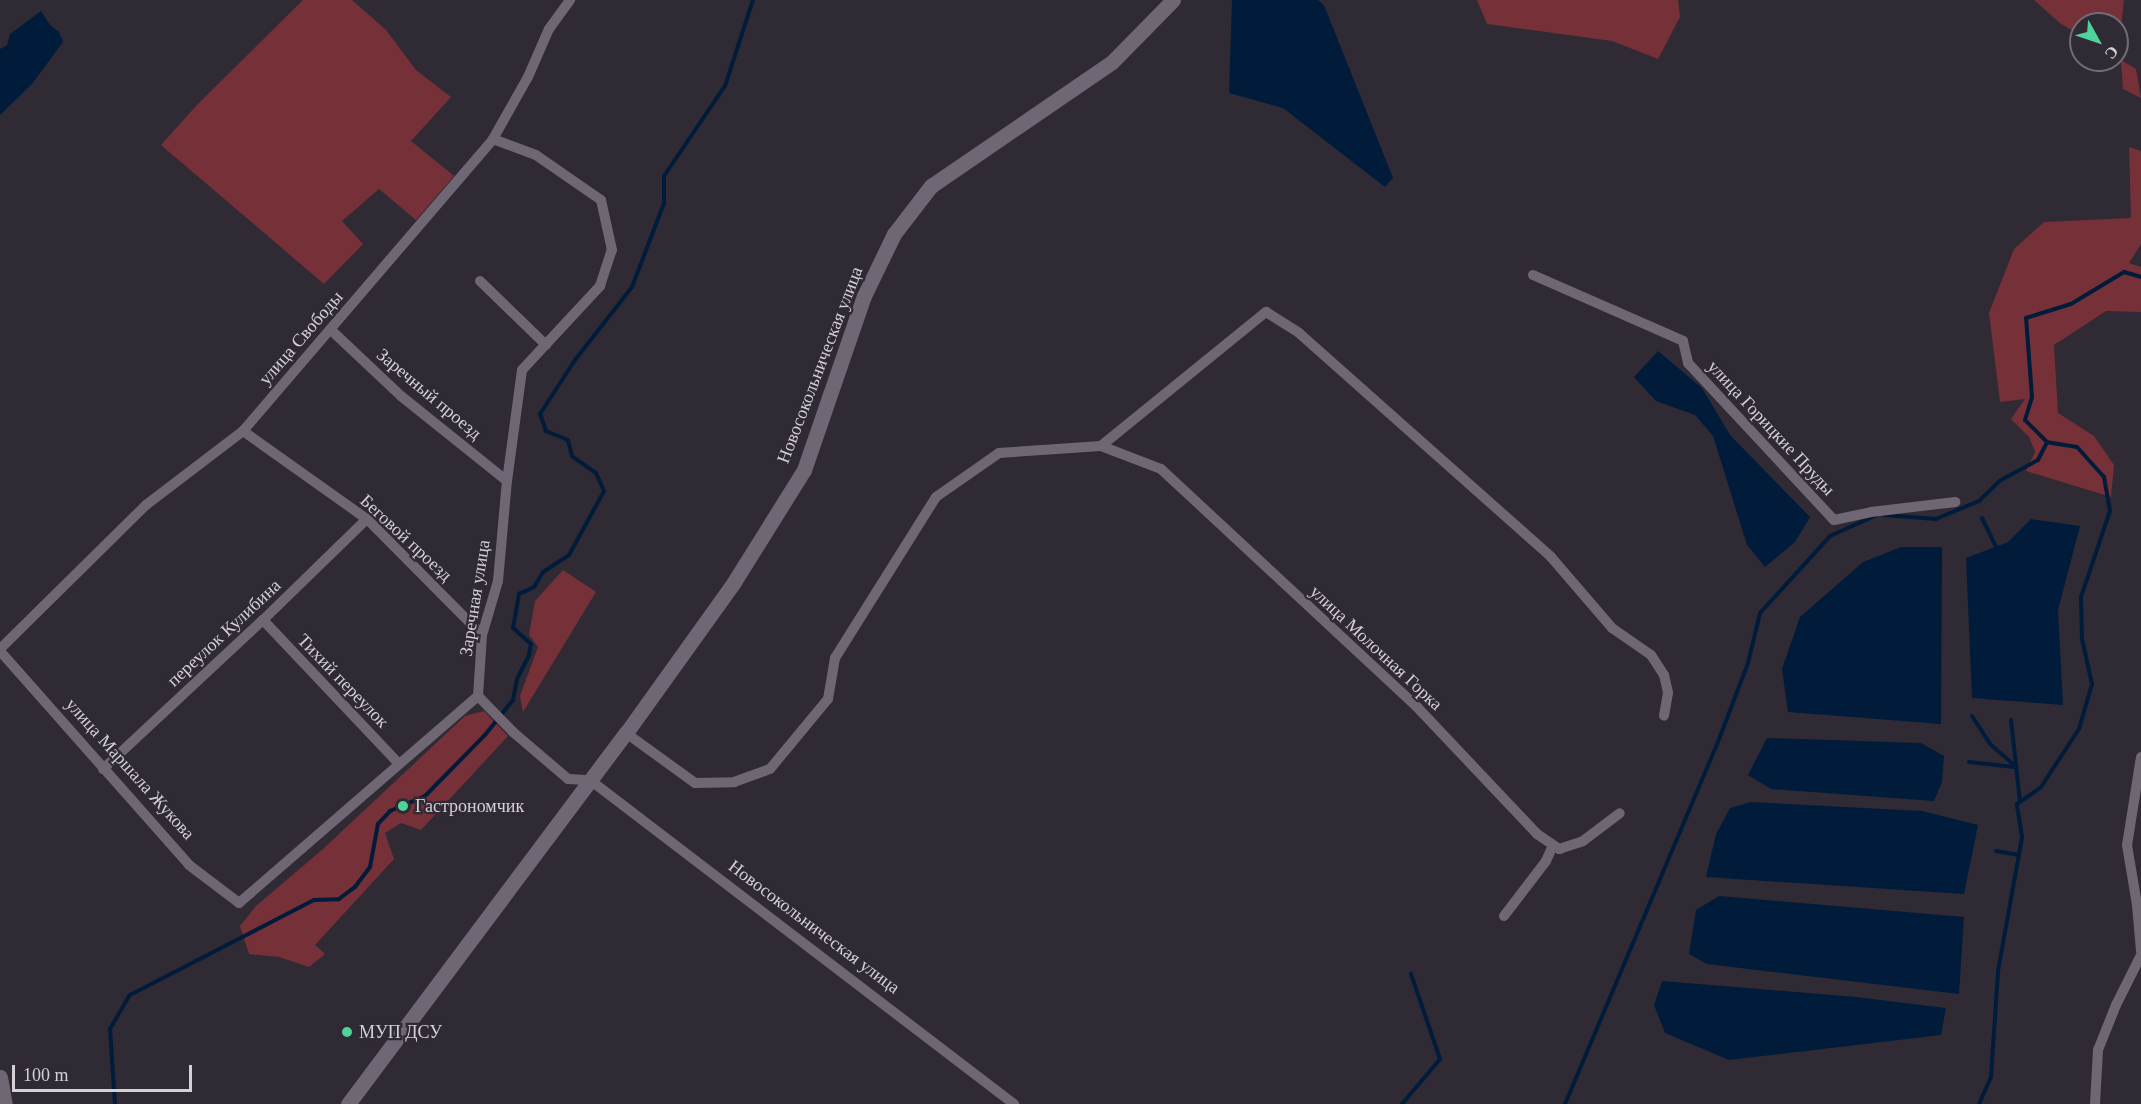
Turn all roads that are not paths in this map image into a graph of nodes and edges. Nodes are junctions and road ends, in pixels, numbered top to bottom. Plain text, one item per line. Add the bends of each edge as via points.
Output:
1 (570, 0) edge
2 (1173, 0) edge
3 (493, 138) junction
4 (1533, 275) dead end
5 (480, 281) dead end
6 (331, 330) junction
7 (546, 345) junction
8 (243, 431) junction
9 (1101, 446) junction
10 (507, 481) junction
11 (1955, 502) dead end
12 (367, 519) junction
13 (263, 620) junction
14 (482, 635) junction
15 (0, 650) edge
16 (478, 696) junction
17 (1664, 716) dead end
18 (626, 733) junction
19 (2141, 757) edge
20 (399, 764) junction
21 (102, 769) junction
22 (590, 780) junction
23 (1620, 813) dead end
24 (1553, 845) junction
25 (1504, 916) dead end
26 (2141, 953) edge
27 (0, 1077) edge
28 (5, 1104) edge
29 (348, 1104) edge
30 (1014, 1104) edge
31 (2095, 1104) edge

1 - 3 street, улица Свободы via 549,29 528,77
2 - 18 main road, Новосокольническая улица via 1112,62 931,186 894,234 864,296 804,470 734,582
3 - 6 street, улица Свободы
3 - 7 street, Заречная улица via 536,155 601,200 612,250 600,286
4 - 11 street, улица Горицкие Пруды via 1683,341 1688,363 1834,520
5 - 7 street
6 - 8 street, улица Свободы
6 - 10 street, Заречный проезд via 401,396
7 - 10 street, Заречная улица via 522,370
8 - 12 street, Беговой проезд
8 - 15 street, улица Свободы via 146,505
9 - 17 street via 1266,312 1308,340 1551,557 1612,628 1651,655 1664,675 1668,693
9 - 18 street via 999,453 936,496 835,658 828,699 770,769 734,782 695,783
9 - 24 street, улица Молочная Горка via 1161,469 1417,707 1537,834
10 - 14 street, Заречная улица via 498,581
12 - 13 street, переулок Кулибина
12 - 14 street, Беговой проезд
13 - 20 street, Тихий переулок
13 - 21 street, переулок Кулибина
14 - 16 street, Заречная улица
15 - 21 street, улица Маршала Жукова
16 - 20 street
16 - 22 street via 568,779
18 - 22 main road, Новосокольническая улица
19 - 26 street via 2127,845
20 - 21 street, улица Маршала Жукова via 239,903 189,865
22 - 29 main road, Новосокольническая улица
22 - 30 street, Новосокольническая улица
23 - 24 street via 1583,842 1559,849
24 - 25 street via 1546,861
26 - 31 street via 2098,1050
27 - 28 main road

